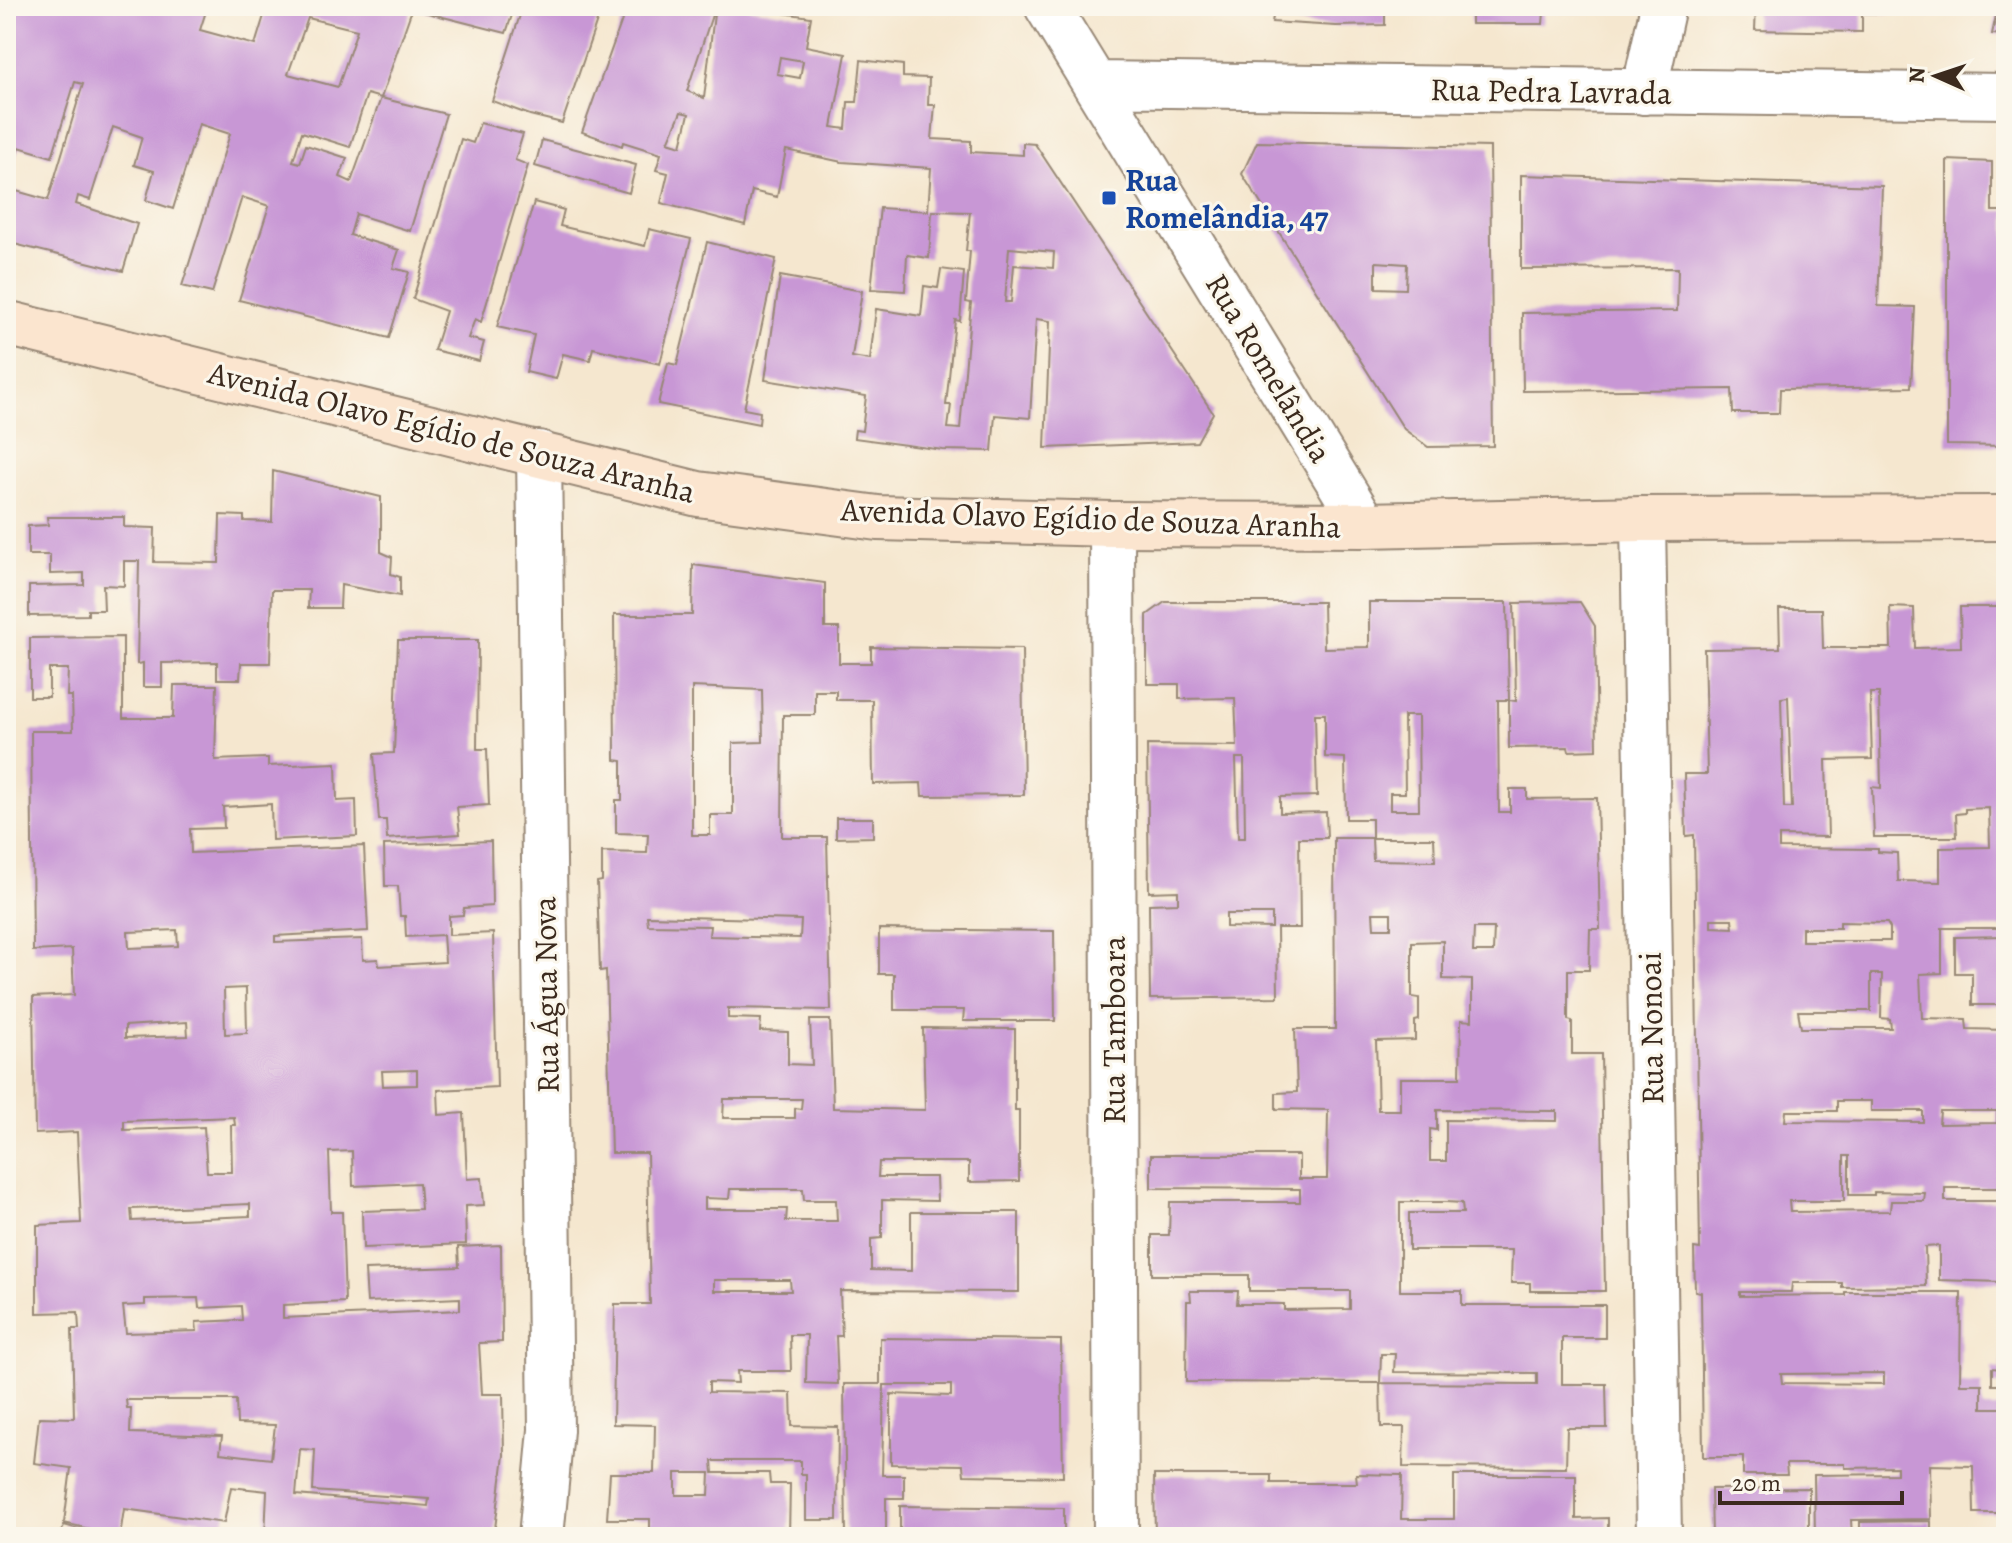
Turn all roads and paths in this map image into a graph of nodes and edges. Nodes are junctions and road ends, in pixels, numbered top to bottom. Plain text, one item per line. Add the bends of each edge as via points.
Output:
1 (1663, 6) edge
2 (1058, 13) edge
3 (1096, 84) junction
4 (1644, 92) junction
5 (2006, 96) edge
6 (6, 323) edge
7 (539, 453) junction
8 (2006, 518) edge
9 (1643, 519) junction
10 (1112, 524) junction
11 (1365, 525) junction
12 (541, 1537) edge
13 (1116, 1537) edge
14 (1659, 1537) edge

1 - 4 street
2 - 3 street, Rua Romelândia
3 - 4 street, Rua Pedra Lavrada
3 - 11 street, Rua Romelândia
4 - 5 street, Rua Pedra Lavrada
6 - 7 main road, Avenida Olavo Egídio de Souza Aranha
7 - 10 main road, Avenida Olavo Egídio de Souza Aranha via 698,494 878,518
7 - 12 street, Rua Água Nova via 551,1430
8 - 9 main road, Avenida Olavo Egídio de Souza Aranha
9 - 11 main road, Avenida Olavo Egídio de Souza Aranha
9 - 14 street, Rua Nonoai
10 - 11 main road, Avenida Olavo Egídio de Souza Aranha
10 - 13 street, Rua Tamboara

